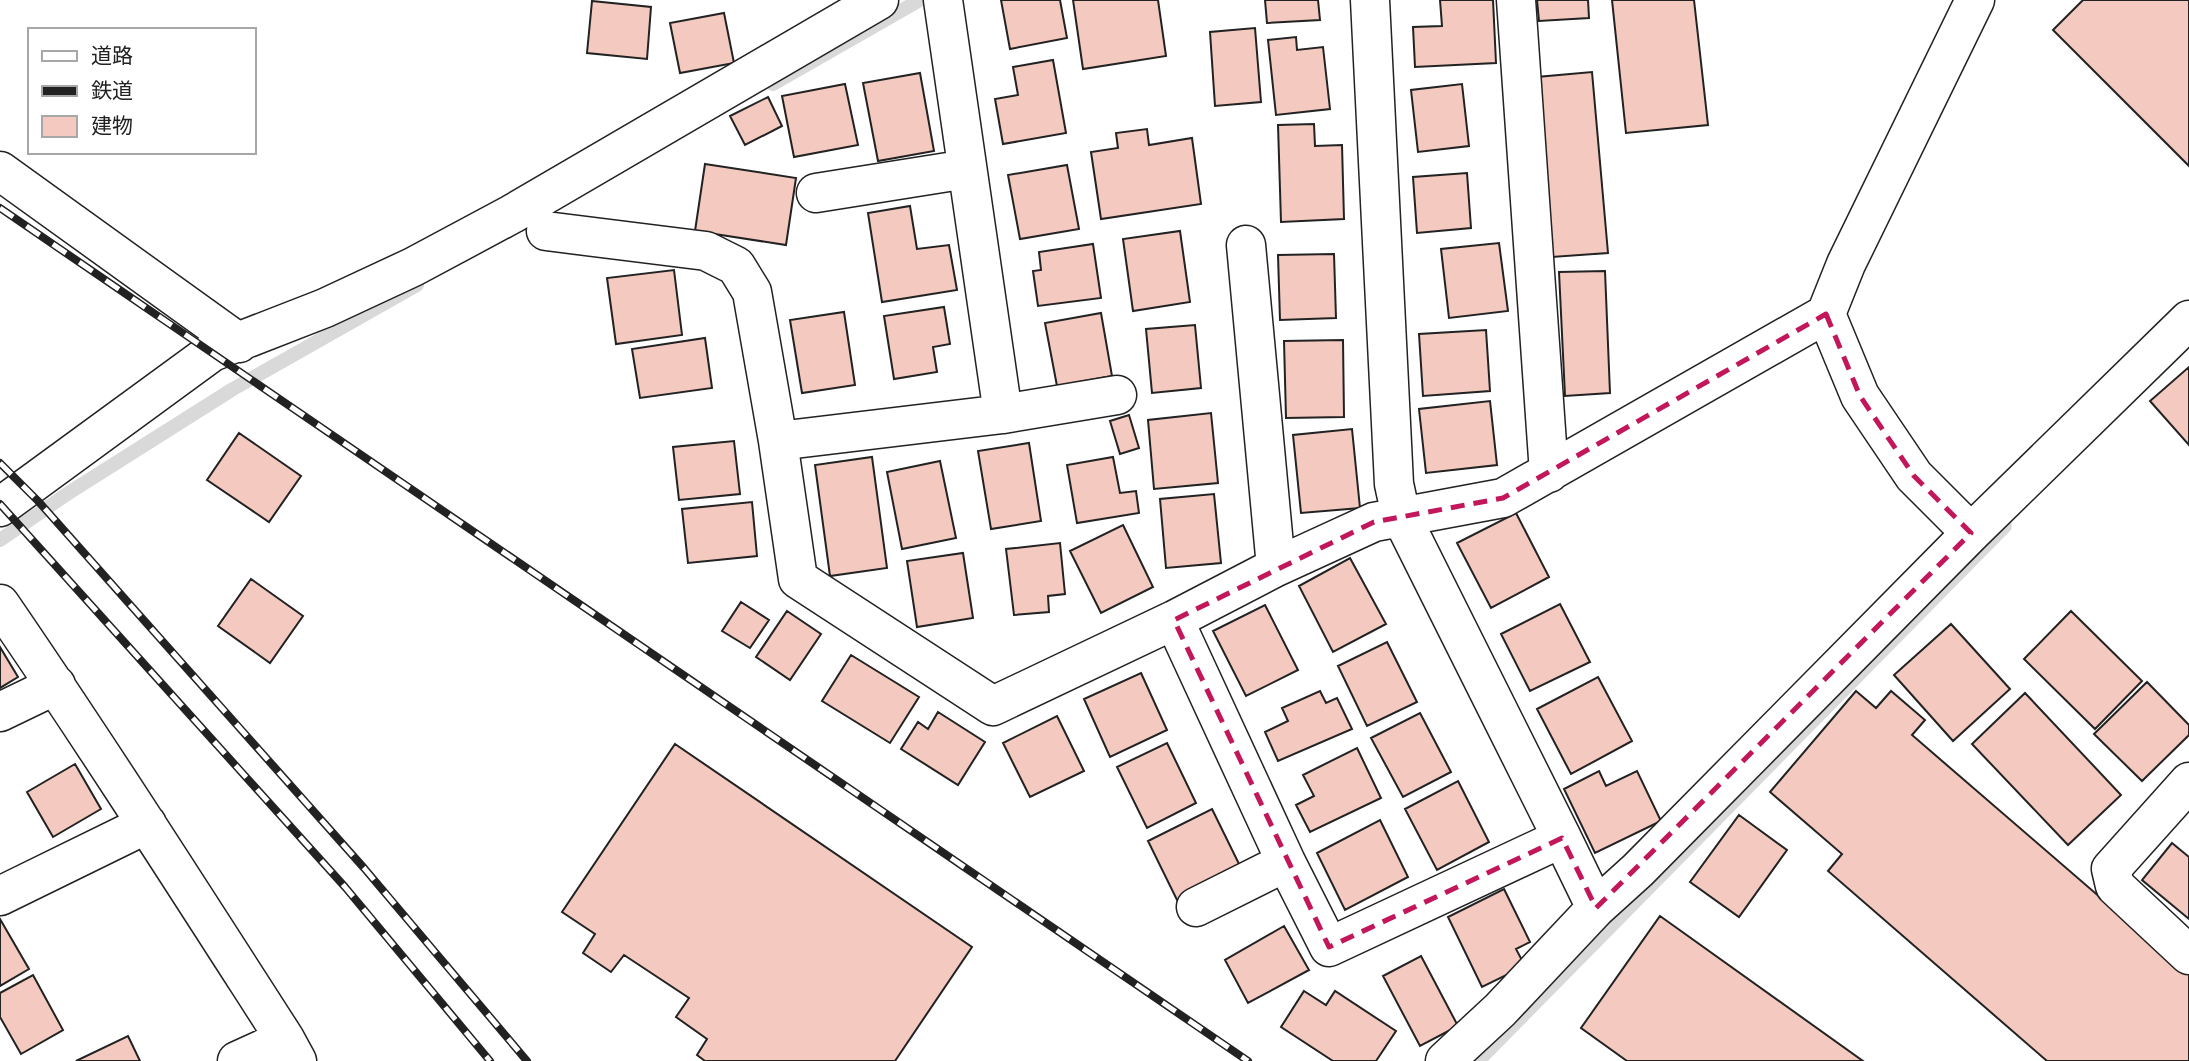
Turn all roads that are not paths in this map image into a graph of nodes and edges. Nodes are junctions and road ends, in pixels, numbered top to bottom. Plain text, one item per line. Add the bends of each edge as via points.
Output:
1 (879, 0) edge
2 (943, 0) edge
3 (1370, 0) edge
4 (1516, 0) edge
5 (1975, 0) edge
6 (967, 169) junction
7 (0, 171) edge
8 (816, 193) dead end
9 (546, 231) dead end
10 (1246, 245) dead end
11 (1826, 314) junction
12 (2189, 320) edge
13 (239, 343) junction
14 (1117, 395) dead end
15 (1003, 414) junction
16 (778, 441) junction
17 (1549, 473) junction
18 (0, 507) edge
19 (1401, 516) junction
20 (1972, 533) junction
21 (1276, 567) junction
22 (0, 604) edge
23 (1174, 620) junction
24 (56, 685) junction
25 (0, 712) edge
26 (2189, 782) edge
27 (147, 824) junction
28 (1562, 838) junction
29 (1286, 862) junction
30 (0, 896) edge
31 (1196, 906) dead end
32 (1596, 908) junction
33 (2189, 955) edge
34 (291, 1050) edge
35 (237, 1061) edge
36 (1445, 1061) edge

1 - 13 street via 501,220 413,267
2 - 6 street
3 - 19 street via 1394,484
4 - 17 street
5 - 11 street
6 - 8 street
6 - 15 street
7 - 13 street
9 - 16 street via 706,251 736,266 752,292
10 - 21 street
11 - 17 street
11 - 20 street via 1860,396 1914,477
12 - 20 street
13 - 18 street via 212,352
14 - 15 street
15 - 16 street
16 - 23 street via 798,579 993,706
17 - 19 street via 1503,498
19 - 21 street via 1374,522
19 - 28 street
20 - 32 street
21 - 23 street
22 - 24 street
23 - 29 street
24 - 25 street
24 - 27 street
26 - 33 street via 2111,869 2115,886
27 - 30 street
27 - 34 street
28 - 29 street via 1329,947
28 - 32 street
29 - 31 street
32 - 36 street
34 - 35 street

